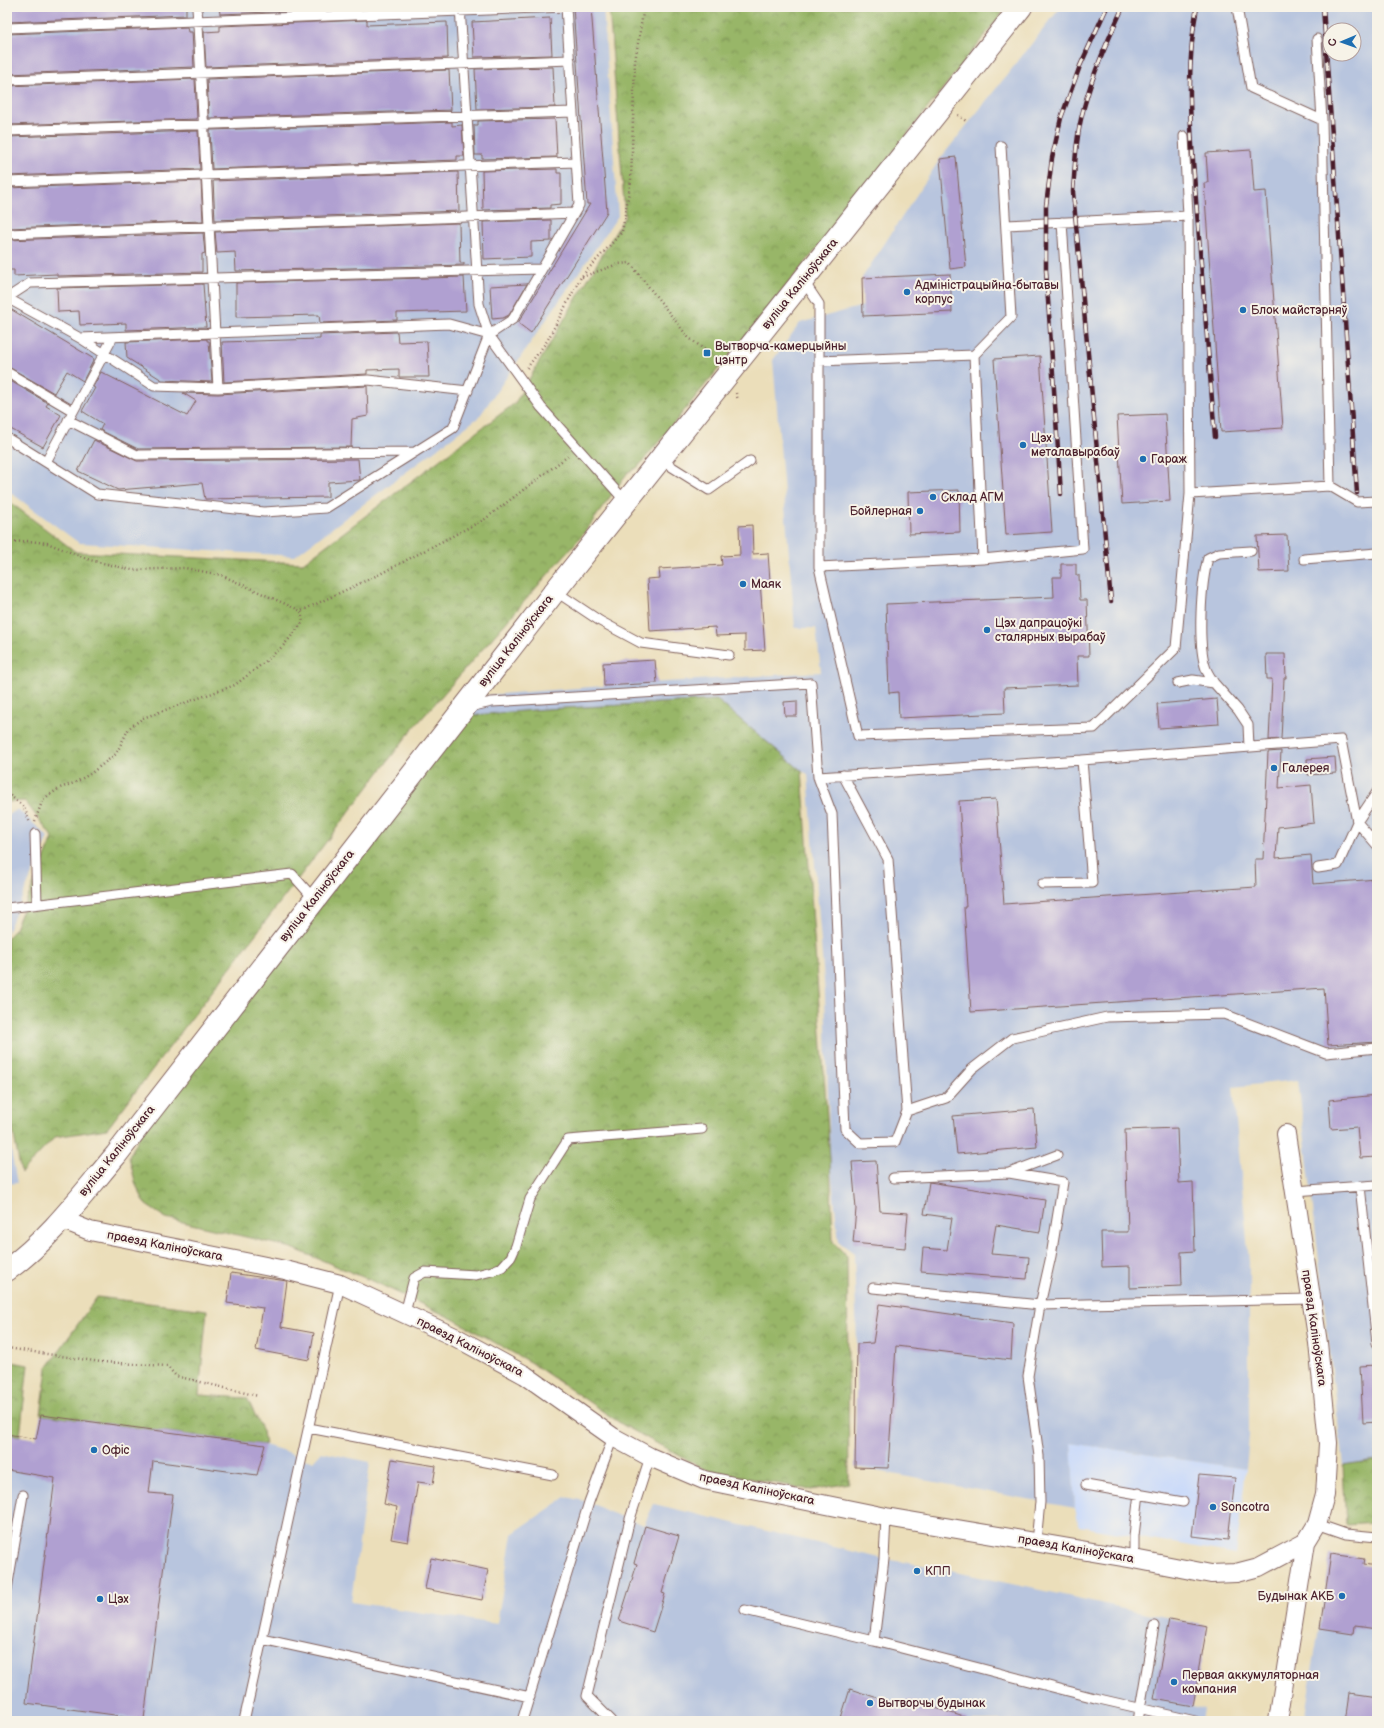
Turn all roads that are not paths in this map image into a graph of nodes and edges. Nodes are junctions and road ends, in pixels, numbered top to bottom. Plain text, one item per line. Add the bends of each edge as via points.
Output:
1 (198, 7) edge
2 (566, 7) edge
3 (1020, 7) edge
4 (1237, 7) edge
5 (460, 9) edge
6 (198, 21) junction
7 (7, 28) edge
8 (1317, 40) dead end
9 (570, 60) junction
10 (464, 63) junction
11 (201, 73) junction
12 (7, 80) edge
13 (573, 112) junction
14 (467, 116) junction
15 (1322, 120) junction
16 (204, 125) junction
17 (7, 132) edge
18 (1184, 136) dead end
19 (1001, 146) dead end
20 (576, 162) junction
21 (470, 166) junction
22 (207, 175) junction
23 (7, 182) edge
24 (574, 214) junction
25 (1188, 216) junction
26 (474, 217) junction
27 (1062, 222) junction
28 (1006, 225) junction
29 (210, 226) junction
30 (7, 234) edge
31 (541, 269) junction
32 (477, 271) junction
33 (213, 278) junction
34 (803, 279) junction
35 (7, 298) edge
36 (216, 332) junction
37 (489, 335) junction
38 (113, 337) junction
39 (80, 338) junction
40 (104, 354) junction
41 (974, 355) junction
42 (819, 361) junction
43 (7, 372) edge
44 (218, 388) junction
45 (468, 391) junction
46 (73, 411) junction
47 (68, 420) junction
48 (7, 438) edge
49 (415, 452) junction
50 (661, 460) junction
51 (750, 461) dead end
52 (46, 462) junction
53 (1330, 486) junction
54 (1190, 494) junction
55 (1377, 501) edge
56 (627, 503) junction
57 (1251, 551) dead end
58 (1377, 553) edge
59 (983, 559) junction
60 (1304, 559) dead end
61 (819, 567) junction
62 (556, 591) junction
63 (729, 655) dead end
64 (1178, 683) dead end
65 (1214, 683) junction
66 (464, 708) junction
67 (1250, 747) junction
68 (1082, 760) junction
69 (844, 775) junction
70 (818, 777) junction
71 (1377, 792) edge
72 (1357, 822) junction
73 (34, 832) road end
74 (1377, 845) edge
75 (1318, 868) dead end
76 (1042, 884) dead end
77 (314, 899) junction
78 (38, 904) junction
79 (7, 908) edge
80 (1377, 1048) edge
81 (907, 1111) junction
82 (702, 1130) dead end
83 (1286, 1134) dead end
84 (1057, 1155) dead end
85 (1009, 1173) junction
86 (893, 1178) dead end
87 (1377, 1185) edge
88 (1360, 1186) junction
89 (1294, 1191) junction
90 (61, 1219) junction
91 (7, 1270) edge
92 (340, 1284) junction
93 (873, 1288) dead end
94 (1311, 1299) junction
95 (1040, 1305) junction
96 (406, 1314) junction
97 (1377, 1343) edge
98 (309, 1428) junction
99 (614, 1437) junction
100 (650, 1456) junction
101 (553, 1475) dead end
102 (1086, 1484) dead end
103 (1139, 1493) junction
104 (23, 1495) dead end
105 (1183, 1502) dead end
106 (886, 1517) junction
107 (1317, 1524) junction
108 (1377, 1538) edge
109 (1036, 1542) junction
110 (1306, 1542) junction
111 (1134, 1559) junction
112 (7, 1588) edge
113 (745, 1610) dead end
114 (1154, 1626) dead end
115 (262, 1639) junction
116 (874, 1641) junction
117 (530, 1697) junction
118 (1141, 1708) junction
119 (244, 1721) edge
120 (522, 1721) edge
121 (612, 1721) edge
122 (1138, 1721) edge
123 (1195, 1721) edge
124 (1278, 1721) edge

1 - 6 lane
2 - 5 lane
2 - 9 lane
3 - 34 street, вуліца Каліноўскага
4 - 15 lane via 1251,88
5 - 6 lane
5 - 10 lane
6 - 7 lane
6 - 11 lane
8 - 15 lane
9 - 10 lane
9 - 13 lane
10 - 11 lane
10 - 14 lane
11 - 12 lane
11 - 16 lane
13 - 14 lane
13 - 20 lane
14 - 16 lane
14 - 21 lane
15 - 53 lane
16 - 17 lane
16 - 22 lane
18 - 25 lane
19 - 28 lane
20 - 21 lane
20 - 24 lane via 579,205
21 - 22 lane
21 - 26 lane
22 - 23 lane
22 - 29 lane
24 - 26 lane
24 - 31 lane
25 - 27 lane
25 - 54 lane
26 - 29 lane
26 - 32 lane
27 - 28 lane
27 - 59 lane via 1084,549
28 - 41 lane via 1011,317
29 - 30 lane
29 - 33 lane
31 - 32 lane
31 - 37 lane via 514,319
32 - 33 lane
32 - 37 lane via 479,304
33 - 35 lane via 30,283
33 - 36 lane
34 - 42 lane via 819,304
34 - 50 street, вуліца Каліноўскага
35 - 39 lane
36 - 37 lane via 449,324
36 - 38 lane
36 - 44 lane
37 - 45 lane
37 - 56 lane via 541,407
38 - 39 lane
38 - 40 lane
39 - 40 lane
40 - 44 lane via 154,386
40 - 46 lane
41 - 42 lane
41 - 59 lane
42 - 61 lane
43 - 46 lane
44 - 45 lane via 368,380
45 - 49 lane via 453,428
46 - 47 lane
47 - 49 lane via 137,455
47 - 52 lane
48 - 52 lane
49 - 52 lane via 326,508 264,512 97,494
50 - 51 lane via 709,490
50 - 56 street, вуліца Каліноўскага
53 - 54 lane
53 - 55 lane via 1357,502
54 - 61 lane via 1176,648 1094,728 858,736
56 - 62 street, вуліца Каліноўскага
57 - 65 lane via 1220,553 1208,558 1204,574 1202,641 1206,669
58 - 60 lane
59 - 61 lane
62 - 63 lane via 600,621 642,643
62 - 66 street, вуліца Каліноўскага
64 - 65 lane via 1193,680
65 - 67 lane via 1248,725
66 - 70 lane via 492,702 811,683
66 - 77 street, вуліца Каліноўскага
67 - 68 lane
67 - 72 lane via 1341,740
68 - 69 lane
68 - 76 lane via 1092,883
69 - 70 lane
69 - 81 lane via 888,860
70 - 81 lane via 832,814 845,1129 860,1144 894,1142
71 - 72 lane
72 - 74 lane
72 - 75 lane via 1338,865
73 - 78 lane
77 - 78 lane via 292,874
77 - 90 street, вуліца Каліноўскага via 116,1156
78 - 79 lane
80 - 81 lane via 1326,1053 1224,1014 1107,1017 1012,1038 972,1069 946,1098
82 - 96 lane via 568,1140 530,1199 511,1257 502,1267 476,1275 425,1272 414,1278
83 - 89 street, праезд Каліноўскага
84 - 85 lane
85 - 86 lane
85 - 95 lane via 1063,1182
87 - 88 lane
88 - 89 lane
88 - 97 lane
89 - 94 street, праезд Каліноўскага
90 - 91 street, вуліца Каліноўскага
90 - 92 street, праезд Каліноўскага via 90,1231 285,1270
92 - 96 street, праезд Каліноўскага
92 - 98 lane
93 - 95 lane
94 - 95 lane
94 - 107 street, праезд Каліноўскага via 1328,1443 1325,1495
95 - 109 lane via 1028,1376 1039,1456 1040,1502
96 - 99 street, праезд Каліноўскага via 458,1338 525,1375
98 - 101 lane
98 - 115 lane
99 - 100 street, праезд Каліноўскага
99 - 117 lane via 589,1502
100 - 106 street, праезд Каліноўскага via 704,1480
100 - 121 lane via 630,1519 587,1696
102 - 103 lane
103 - 105 lane
103 - 111 lane
104 - 112 lane
106 - 109 street, праезд Каліноўскага
106 - 116 lane via 884,1559
107 - 108 lane via 1346,1534
107 - 110 street, праезд Каліноўскага
109 - 111 street, праезд Каліноўскага
110 - 111 street, праезд Каліноўскага via 1259,1567 1236,1574 1211,1574
110 - 124 street, праезд Каліноўскага
113 - 116 lane
114 - 118 lane
115 - 117 lane
115 - 119 lane
116 - 118 lane
117 - 120 lane
118 - 122 lane
118 - 123 lane

